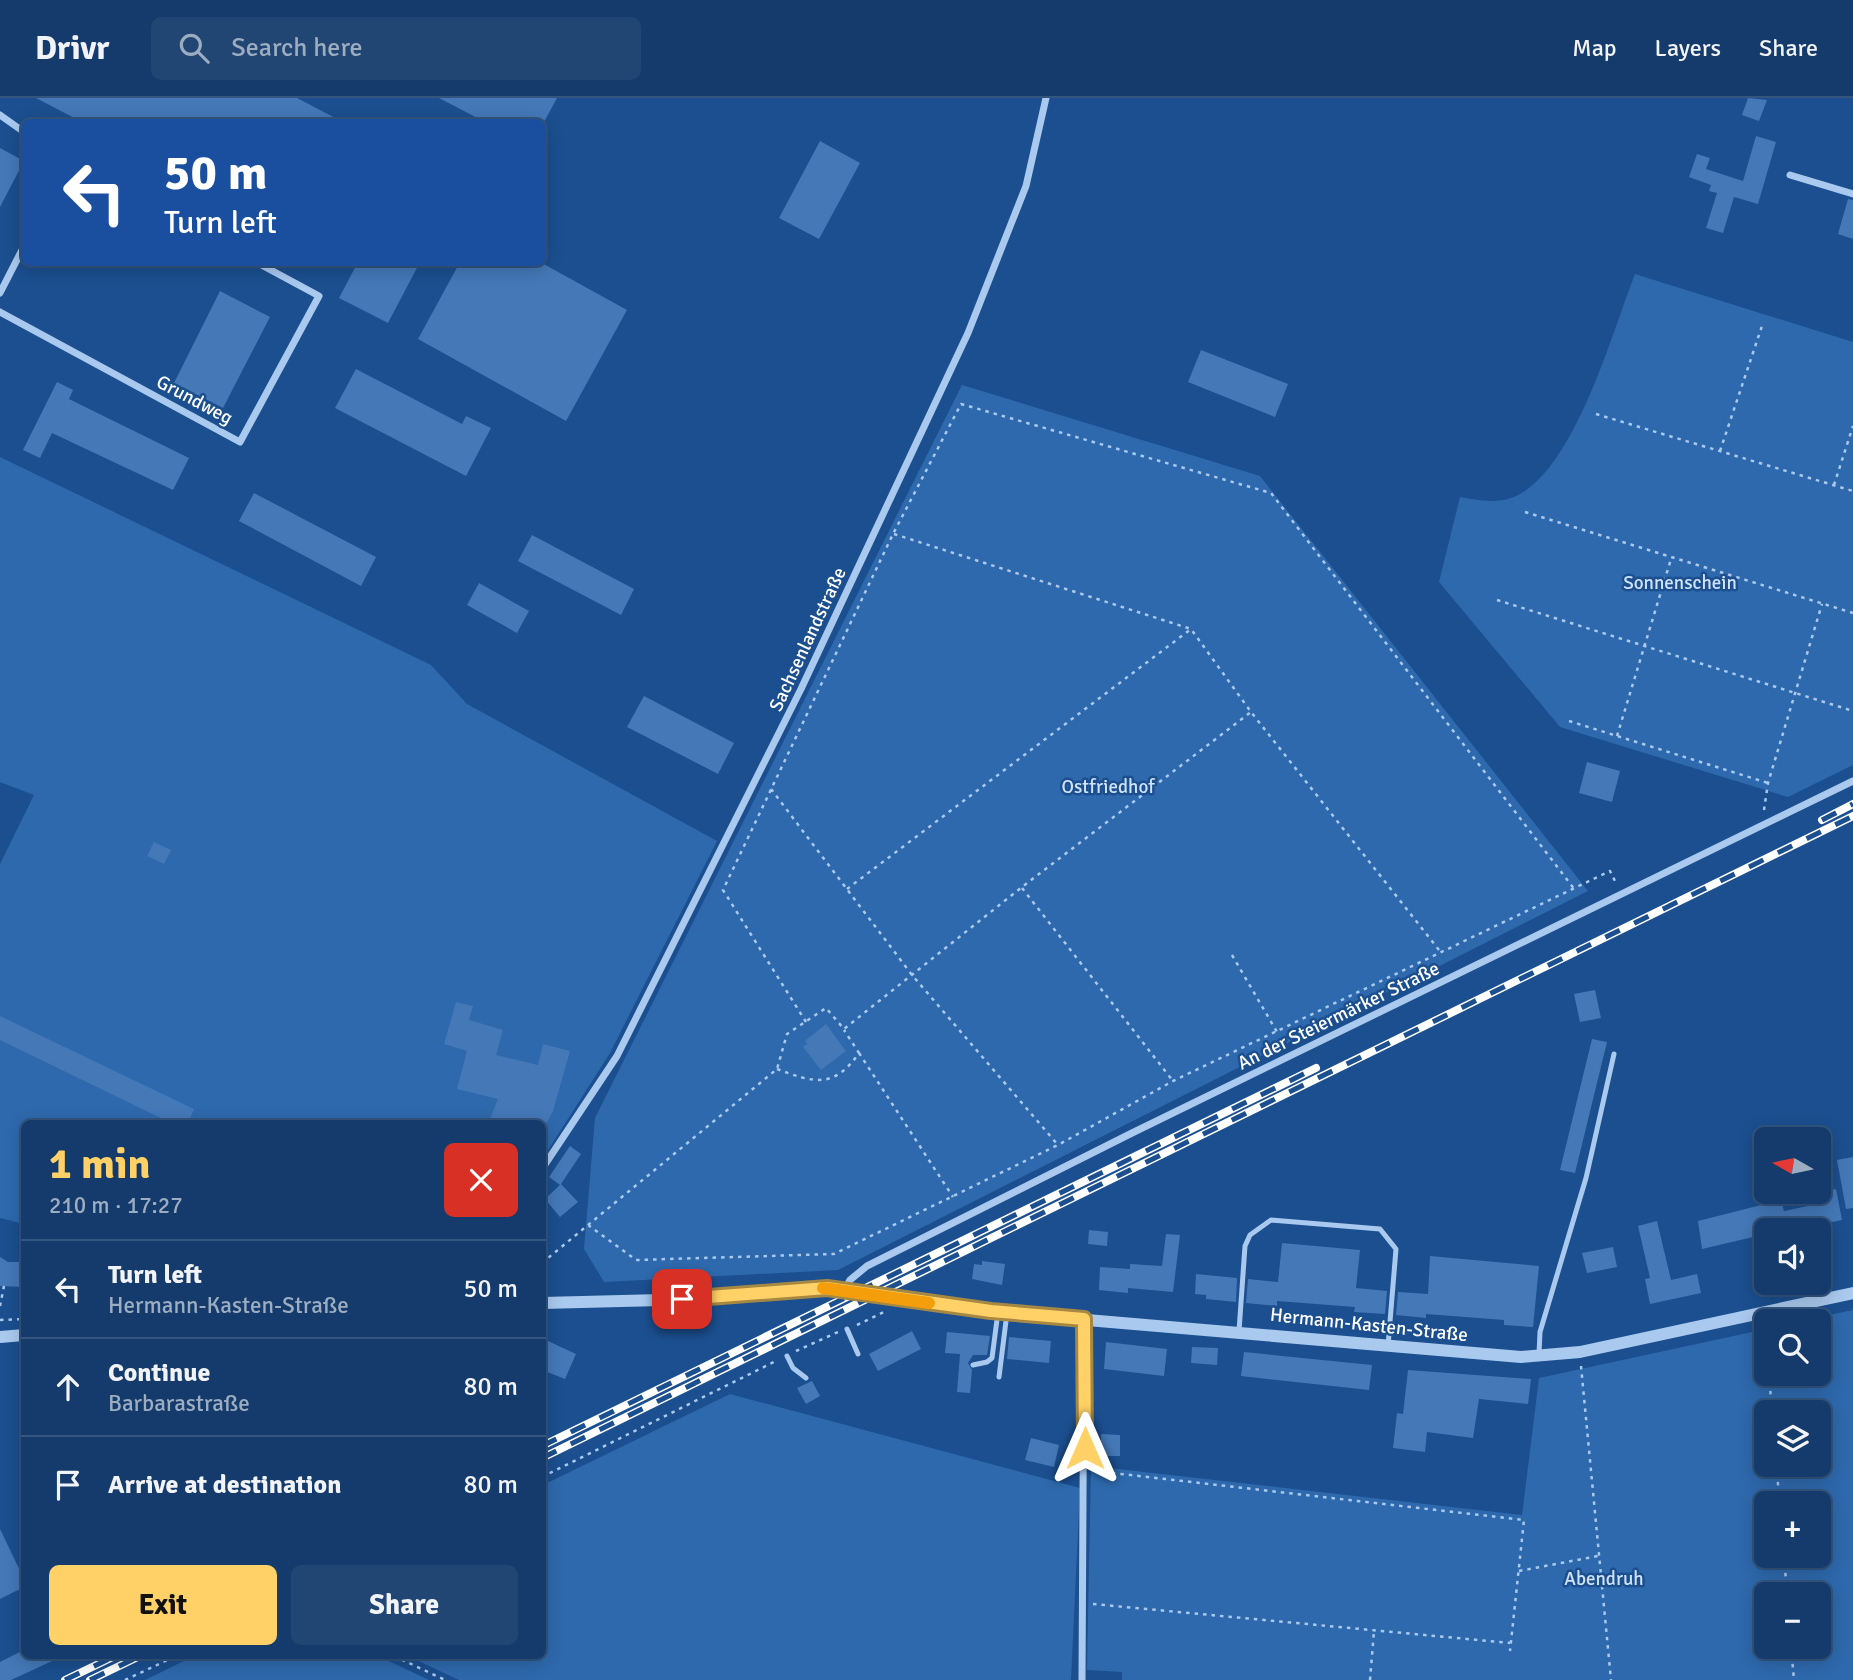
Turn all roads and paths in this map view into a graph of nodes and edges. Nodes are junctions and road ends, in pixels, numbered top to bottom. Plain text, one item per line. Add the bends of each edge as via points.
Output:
1 (1046, 98) edge
2 (0, 115) edge
3 (21, 130) edge
4 (1790, 175) dead end
5 (1853, 194) edge
6 (21, 252) edge
7 (264, 266) edge
8 (0, 293) edge
9 (0, 312) edge
10 (1762, 326) dead end
11 (1596, 414) dead end
12 (1853, 426) edge
13 (1720, 451) junction
14 (1834, 485) junction
15 (1853, 491) edge
16 (1525, 512) dead end
17 (893, 534) junction
18 (1671, 557) junction
19 (1497, 600) dead end
20 (1822, 603) junction
21 (1853, 612) edge
22 (1191, 629) junction
23 (1644, 646) junction
24 (1795, 694) junction
25 (1853, 711) edge
26 (1251, 712) junction
27 (1569, 721) dead end
28 (1617, 736) junction
29 (1853, 781) edge
30 (1768, 783) junction
31 (771, 789) junction
32 (1761, 827) junction
33 (1022, 887) junction
34 (848, 889) junction
35 (1575, 890) junction
36 (1622, 896) junction
37 (1439, 950) junction
38 (1232, 955) dead end
39 (912, 975) junction
40 (806, 1022) junction
41 (844, 1029) junction
42 (1277, 1032) junction
43 (859, 1053) junction
44 (1614, 1054) dead end
45 (777, 1069) junction
46 (1173, 1081) junction
47 (1058, 1145) junction
48 (546, 1163) edge
49 (953, 1197) junction
50 (588, 1224) junction
51 (546, 1260) edge
52 (4, 1286) dead end
53 (845, 1289) junction
54 (1853, 1293) edge
55 (897, 1298) junction
56 (546, 1303) edge
57 (0, 1306) edge
58 (1003, 1312) junction
59 (21, 1318) edge
60 (1084, 1319) junction
61 (0, 1320) edge
62 (847, 1329) junction
63 (1239, 1331) junction
64 (21, 1335) edge
65 (0, 1337) edge
66 (1388, 1346) junction
67 (858, 1354) dead end
68 (787, 1356) junction
69 (1539, 1357) junction
70 (1581, 1363) dead end
71 (973, 1366) dead end
72 (999, 1377) dead end
73 (806, 1378) dead end
74 (1084, 1469) junction
75 (546, 1475) edge
76 (1599, 1556) junction
77 (1519, 1571) junction
78 (1083, 1603) junction
79 (1374, 1630) junction
80 (1510, 1643) junction
81 (1510, 1651) dead end
82 (170, 1659) edge
83 (400, 1659) edge
84 (1792, 1659) edge
85 (125, 1680) edge
86 (444, 1680) edge
87 (1082, 1680) edge
88 (1370, 1680) edge
89 (1611, 1680) edge
90 (1794, 1680) edge

1 - 48 street, Sachsenlandstraße via 1026,186 968,333 818,652 617,1056
2 - 3 street
4 - 5 street
6 - 8 street
7 - 9 street, Grundweg via 319,296 240,442
10 - 13 path
11 - 13 path
12 - 14 path
13 - 14 path
14 - 15 path
16 - 18 path
17 - 22 path
17 - 31 path
17 - 35 path via 961,404 1271,493
18 - 20 path
18 - 23 path
19 - 23 path
20 - 21 path
20 - 24 path
22 - 26 path
22 - 34 path
23 - 24 path
23 - 28 path
24 - 25 path
24 - 30 path
26 - 33 path
26 - 37 path
27 - 28 path
28 - 30 path
29 - 32 street, An der Steiermärker Straße
30 - 32 path
31 - 34 path
31 - 40 path via 723,890
32 - 36 street, An der Steiermärker Straße
33 - 39 path
33 - 46 path
34 - 39 path
35 - 36 path via 1610,871
35 - 37 path
36 - 53 street, An der Steiermärker Straße via 867,1266
37 - 42 path
38 - 42 path
39 - 41 path
39 - 47 path
40 - 41 path via 826,1008
40 - 45 path via 786,1034
41 - 43 path
42 - 46 path
43 - 45 path via 845,1073 811,1082
43 - 49 path
44 - 69 lane via 1586,1178 1540,1332
45 - 50 path
46 - 47 path
47 - 49 path
49 - 50 path via 834,1254 636,1260
50 - 51 path
52 - 57 path
53 - 55 street, Hermann-Kasten-Straße
53 - 56 street, Hermann-Kasten-Straße
54 - 69 street, Hermann-Kasten-Straße
55 - 58 street, Hermann-Kasten-Straße
55 - 62 path via 883,1312
58 - 60 street, Hermann-Kasten-Straße
58 - 71 lane via 992,1358
58 - 72 lane
59 - 61 path
60 - 63 street, Hermann-Kasten-Straße
60 - 74 street
62 - 67 lane
62 - 68 path
63 - 66 street, Hermann-Kasten-Straße
63 - 66 lane via 1245,1246 1250,1235 1271,1220 1380,1229 1396,1249
64 - 65 street
66 - 69 street, Hermann-Kasten-Straße
68 - 73 lane
68 - 75 path
70 - 76 path
74 - 77 path via 1524,1520
74 - 78 street
76 - 77 path
76 - 89 path
77 - 80 path
78 - 79 path
78 - 87 street
79 - 80 path
79 - 88 path
80 - 81 path
82 - 85 path
83 - 86 path
84 - 90 path

